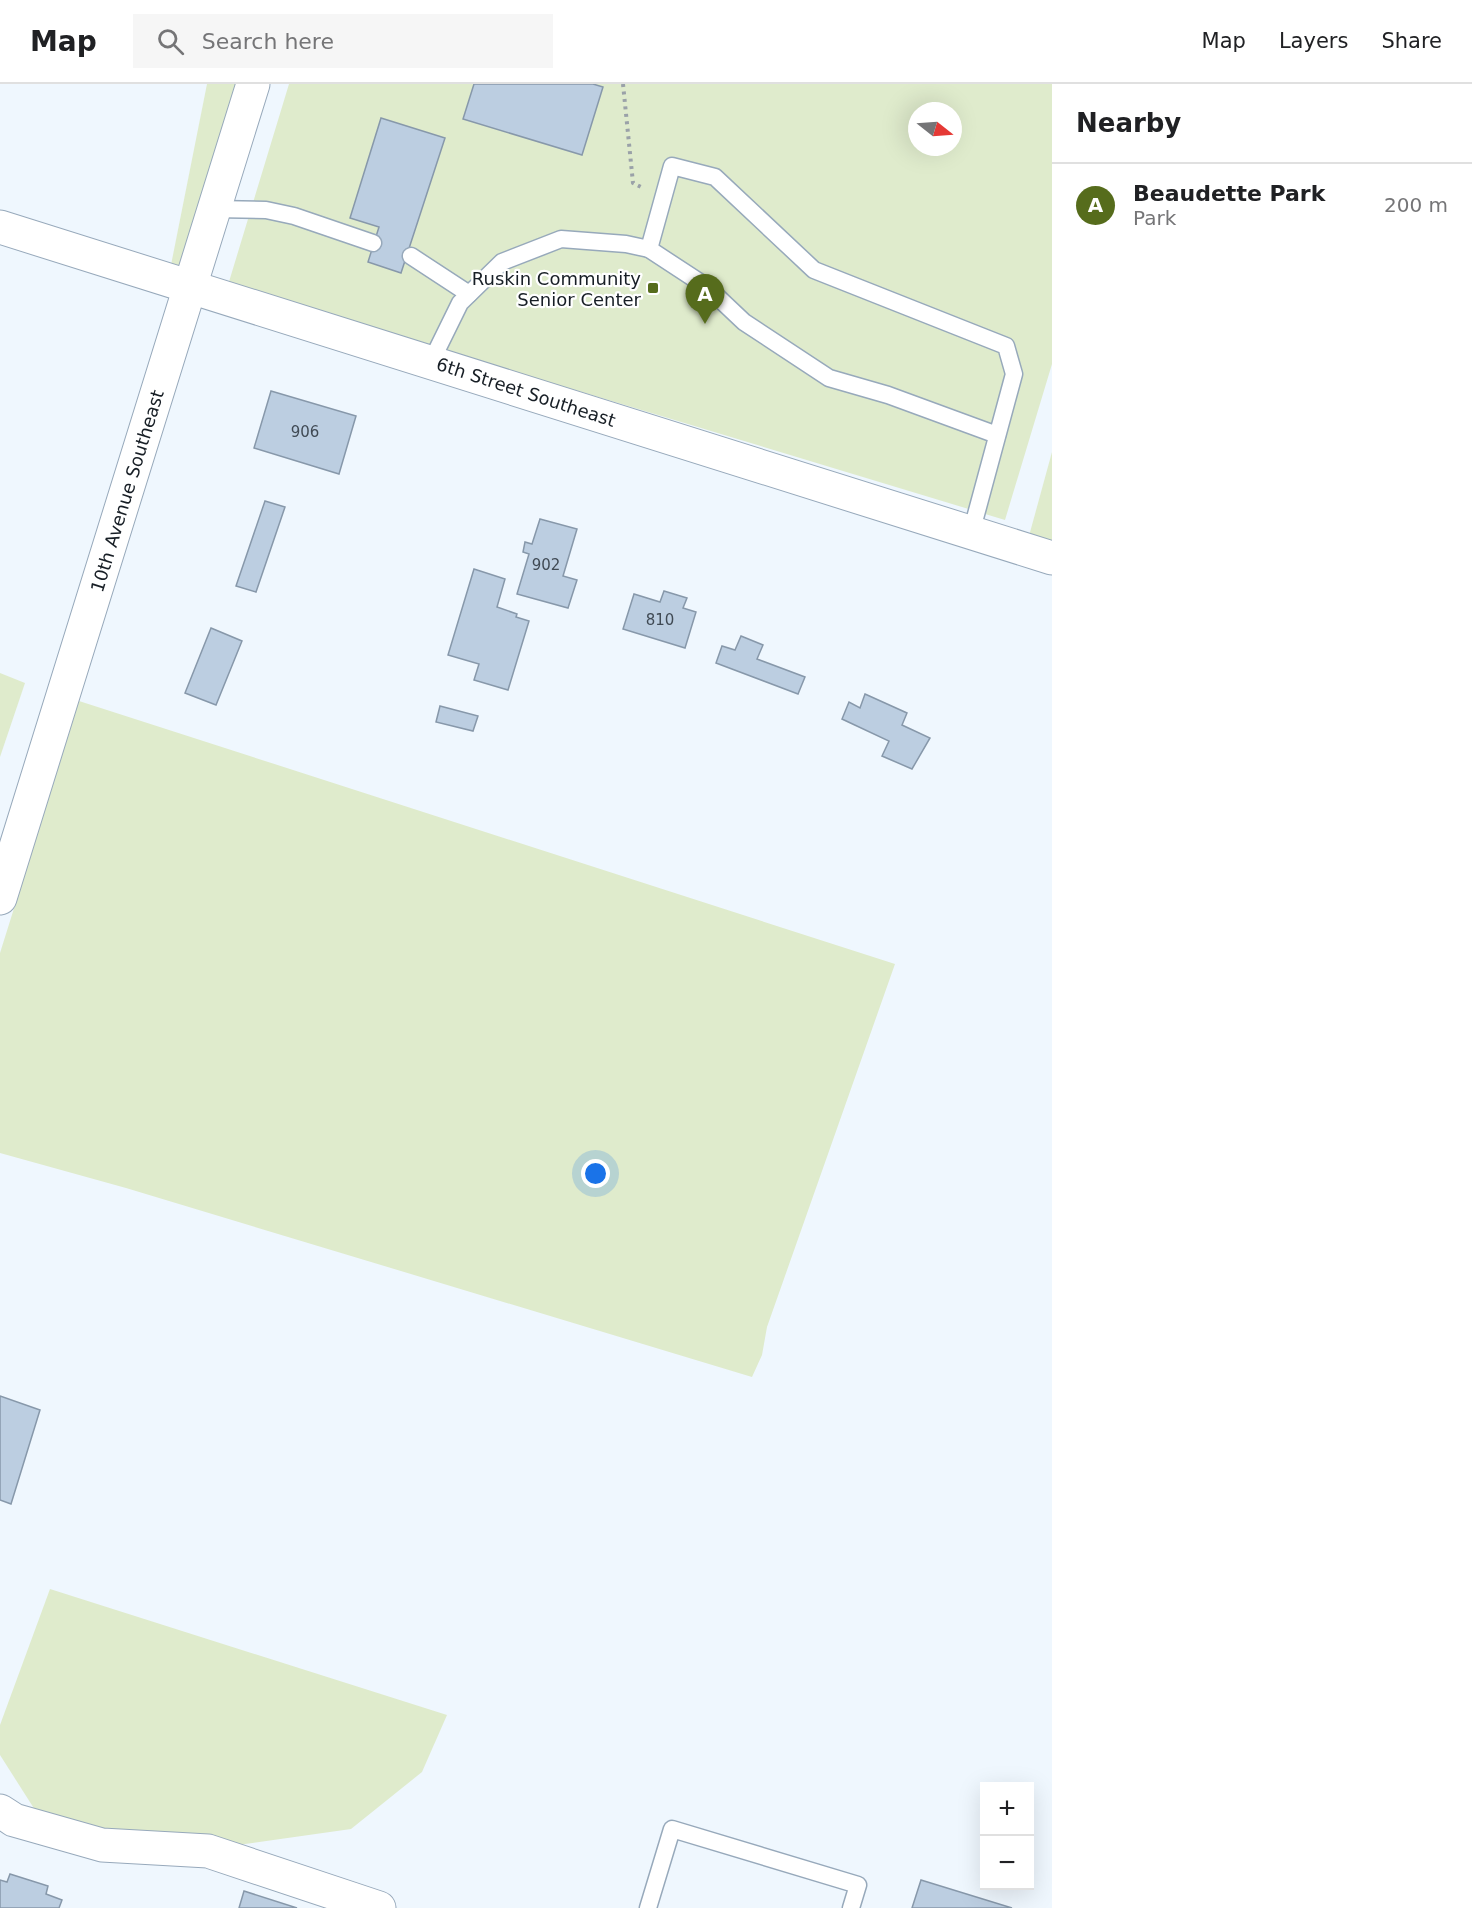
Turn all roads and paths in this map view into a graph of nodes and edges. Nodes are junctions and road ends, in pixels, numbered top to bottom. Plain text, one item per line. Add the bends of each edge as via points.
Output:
1 (254, 84) edge
2 (623, 84) edge
3 (663, 198) junction
4 (214, 209) junction
5 (0, 227) edge
6 (373, 243) dead end
7 (649, 249) junction
8 (411, 256) dead end
9 (191, 287) junction
10 (469, 294) junction
11 (431, 362) junction
12 (998, 435) junction
13 (971, 533) junction
14 (1052, 558) edge
15 (0, 898) edge
16 (0, 1811) edge
17 (379, 1908) edge
18 (648, 1908) edge
19 (851, 1908) edge

1 - 4 street, 10th Avenue Southeast
2 - 3 path via 633,183
3 - 7 lane
3 - 12 lane via 672,166 715,177 814,270 1006,346 1014,374
4 - 6 lane via 266,210
4 - 9 street, 10th Avenue Southeast
5 - 9 street, 6th Street Southeast
7 - 10 lane via 626,243 561,239 502,262
7 - 12 lane via 707,287 744,322 829,378
8 - 10 lane
9 - 11 street, 6th Street Southeast
9 - 15 street, 10th Avenue Southeast
10 - 11 lane via 460,303
11 - 13 street, 6th Street Southeast
12 - 13 lane
13 - 14 street, 6th Street Southeast
16 - 17 street via 14,1820 102,1845 208,1851
18 - 19 lane via 672,1829 858,1886

